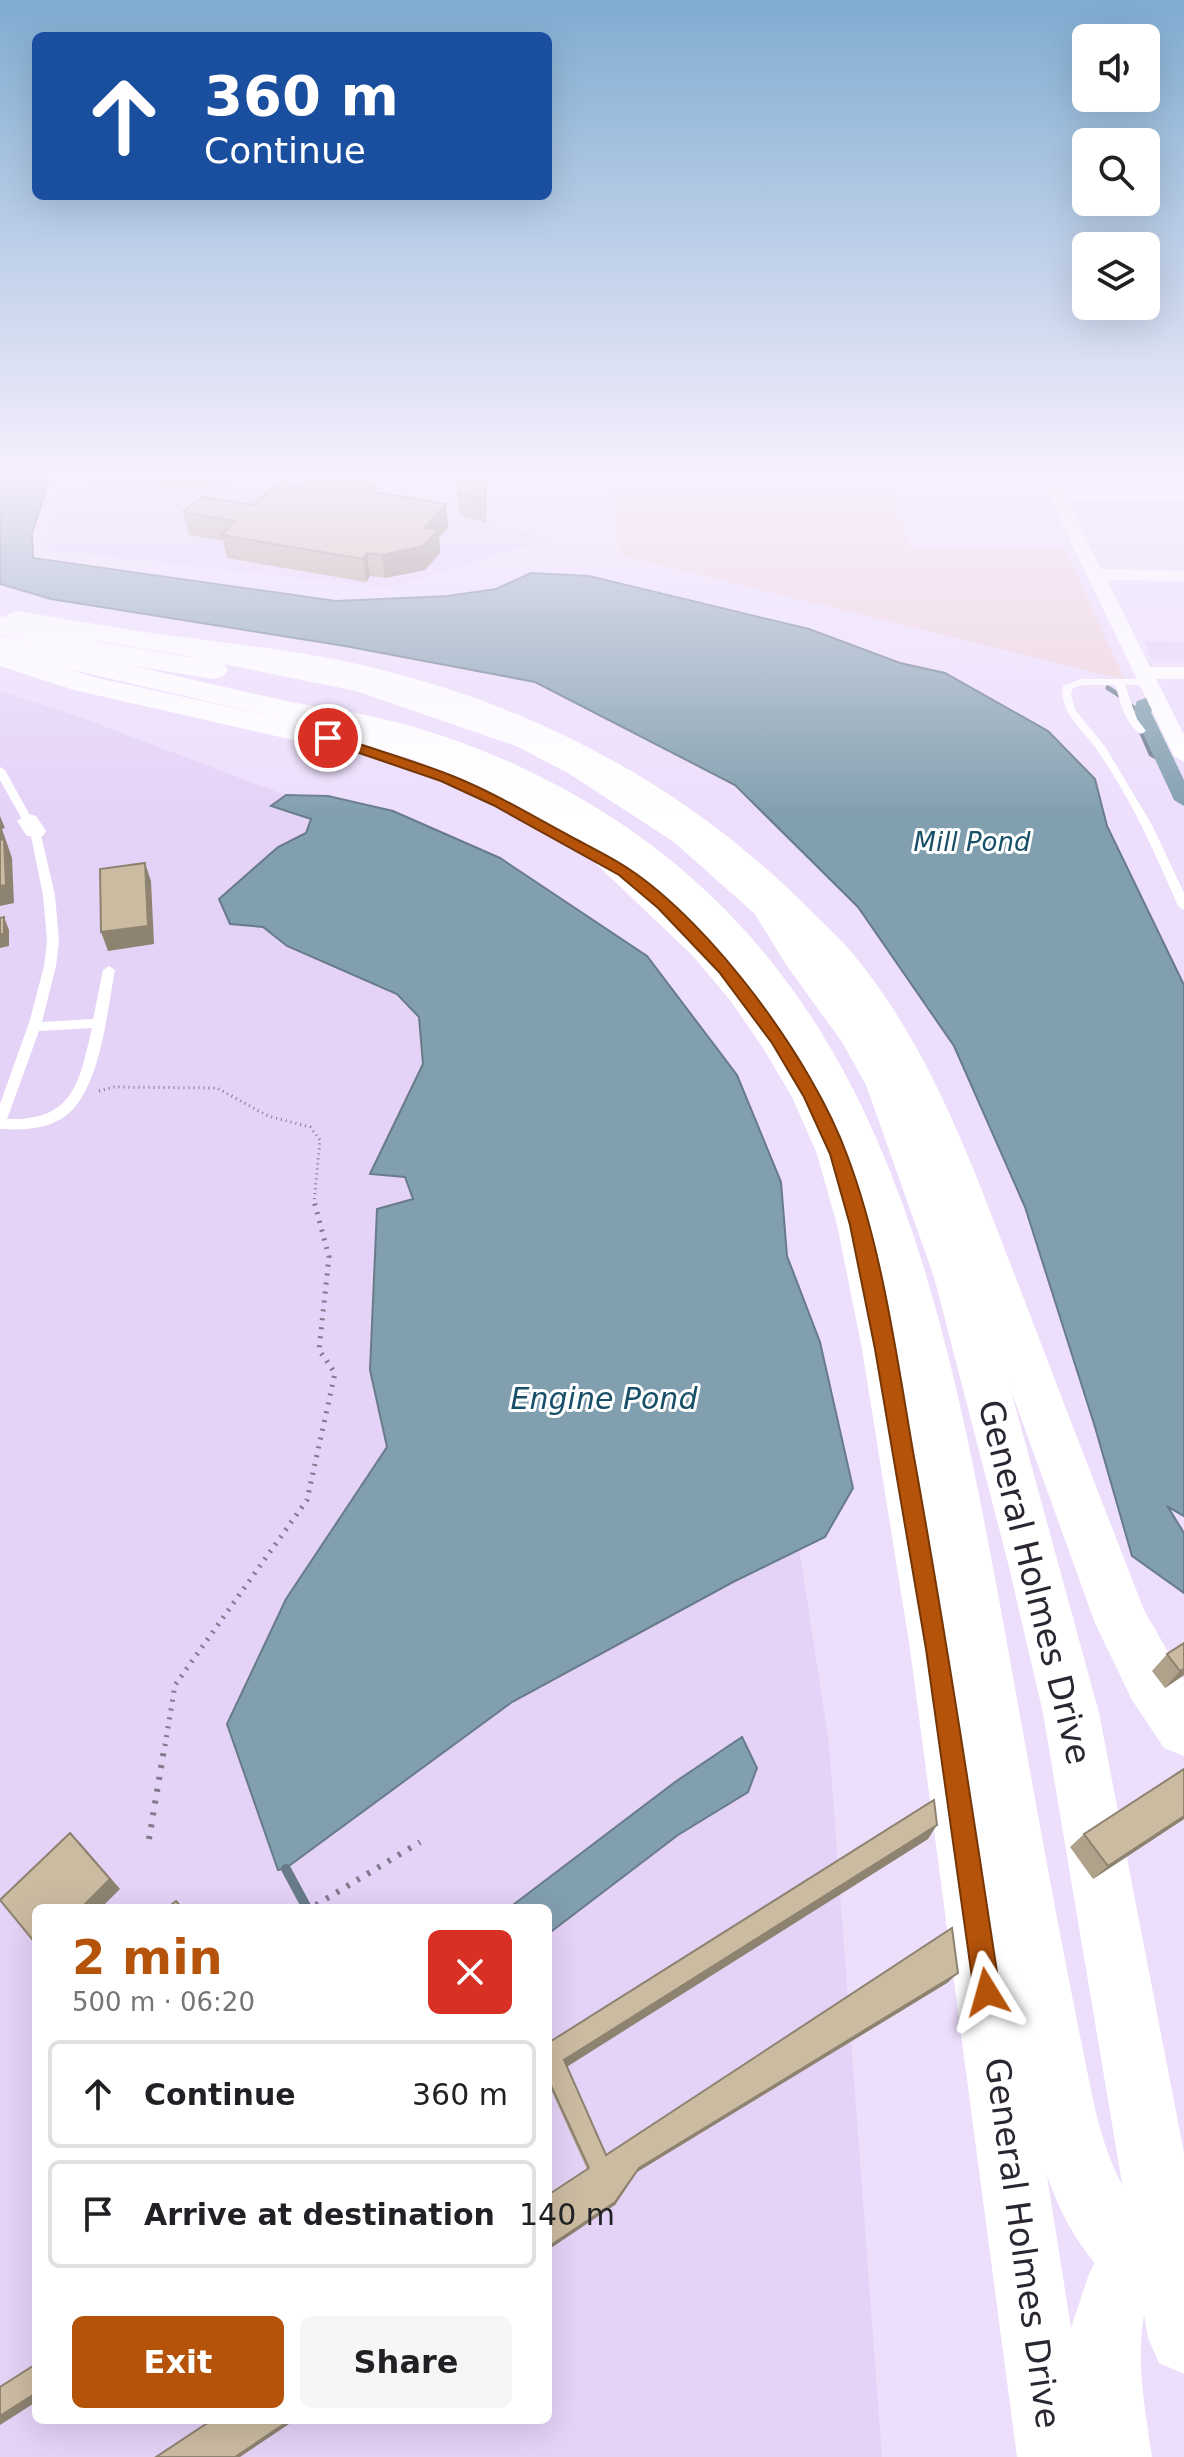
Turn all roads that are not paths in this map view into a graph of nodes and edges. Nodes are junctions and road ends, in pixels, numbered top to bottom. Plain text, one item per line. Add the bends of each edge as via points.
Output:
1 (1102, 587) edge
2 (0, 617) edge
3 (0, 625) edge
4 (0, 644) edge
5 (181, 646) junction
6 (0, 656) edge
7 (1184, 673) edge
8 (1147, 677) junction
9 (1119, 682) junction
10 (298, 699) junction
11 (1141, 731) dead end
12 (1184, 756) edge
13 (0, 770) edge
14 (624, 872) junction
15 (1184, 906) edge
16 (800, 957) junction
17 (109, 970) dead end
18 (97, 1023) junction
19 (34, 1027) junction
20 (0, 1122) edge
21 (1184, 1728) edge
22 (1168, 2258) edge
23 (1184, 2338) edge
24 (1054, 2457) edge
25 (1115, 2457) edge

1 - 8 street
2 - 5 main road
3 - 10 main road
4 - 10 main road
5 - 16 main road via 363,683 475,719 554,752 649,808 732,871 769,906
5 - 21 main road via 262,654 379,678 525,727 651,796 704,835 778,897 840,963 889,1036 935,1122 1122,1623
6 - 14 main road via 85,684 341,742 446,778
7 - 8 street
8 - 9 lane
8 - 12 street
9 - 11 lane
9 - 15 lane via 1081,682 1068,686 1064,697 1147,822
10 - 14 main road via 480,775 581,831
10 - 16 main road via 428,720 558,776 669,846
10 - 22 main road via 509,775 630,845 744,946 816,1049 862,1143 910,1288 947,1455 1069,2138 1107,2226
13 - 19 lane via 32,826 53,919 47,977
14 - 24 main road, General Holmes Drive via 705,946 778,1039 838,1154 859,1225 937,1649
16 - 23 main road, General Holmes Drive via 858,1035 886,1085 931,1200 981,1366 1071,1713
17 - 18 lane
18 - 19 lane
18 - 20 lane via 77,1095 63,1112 31,1125
19 - 20 lane
22 - 25 main road via 1115,2297 1105,2337

